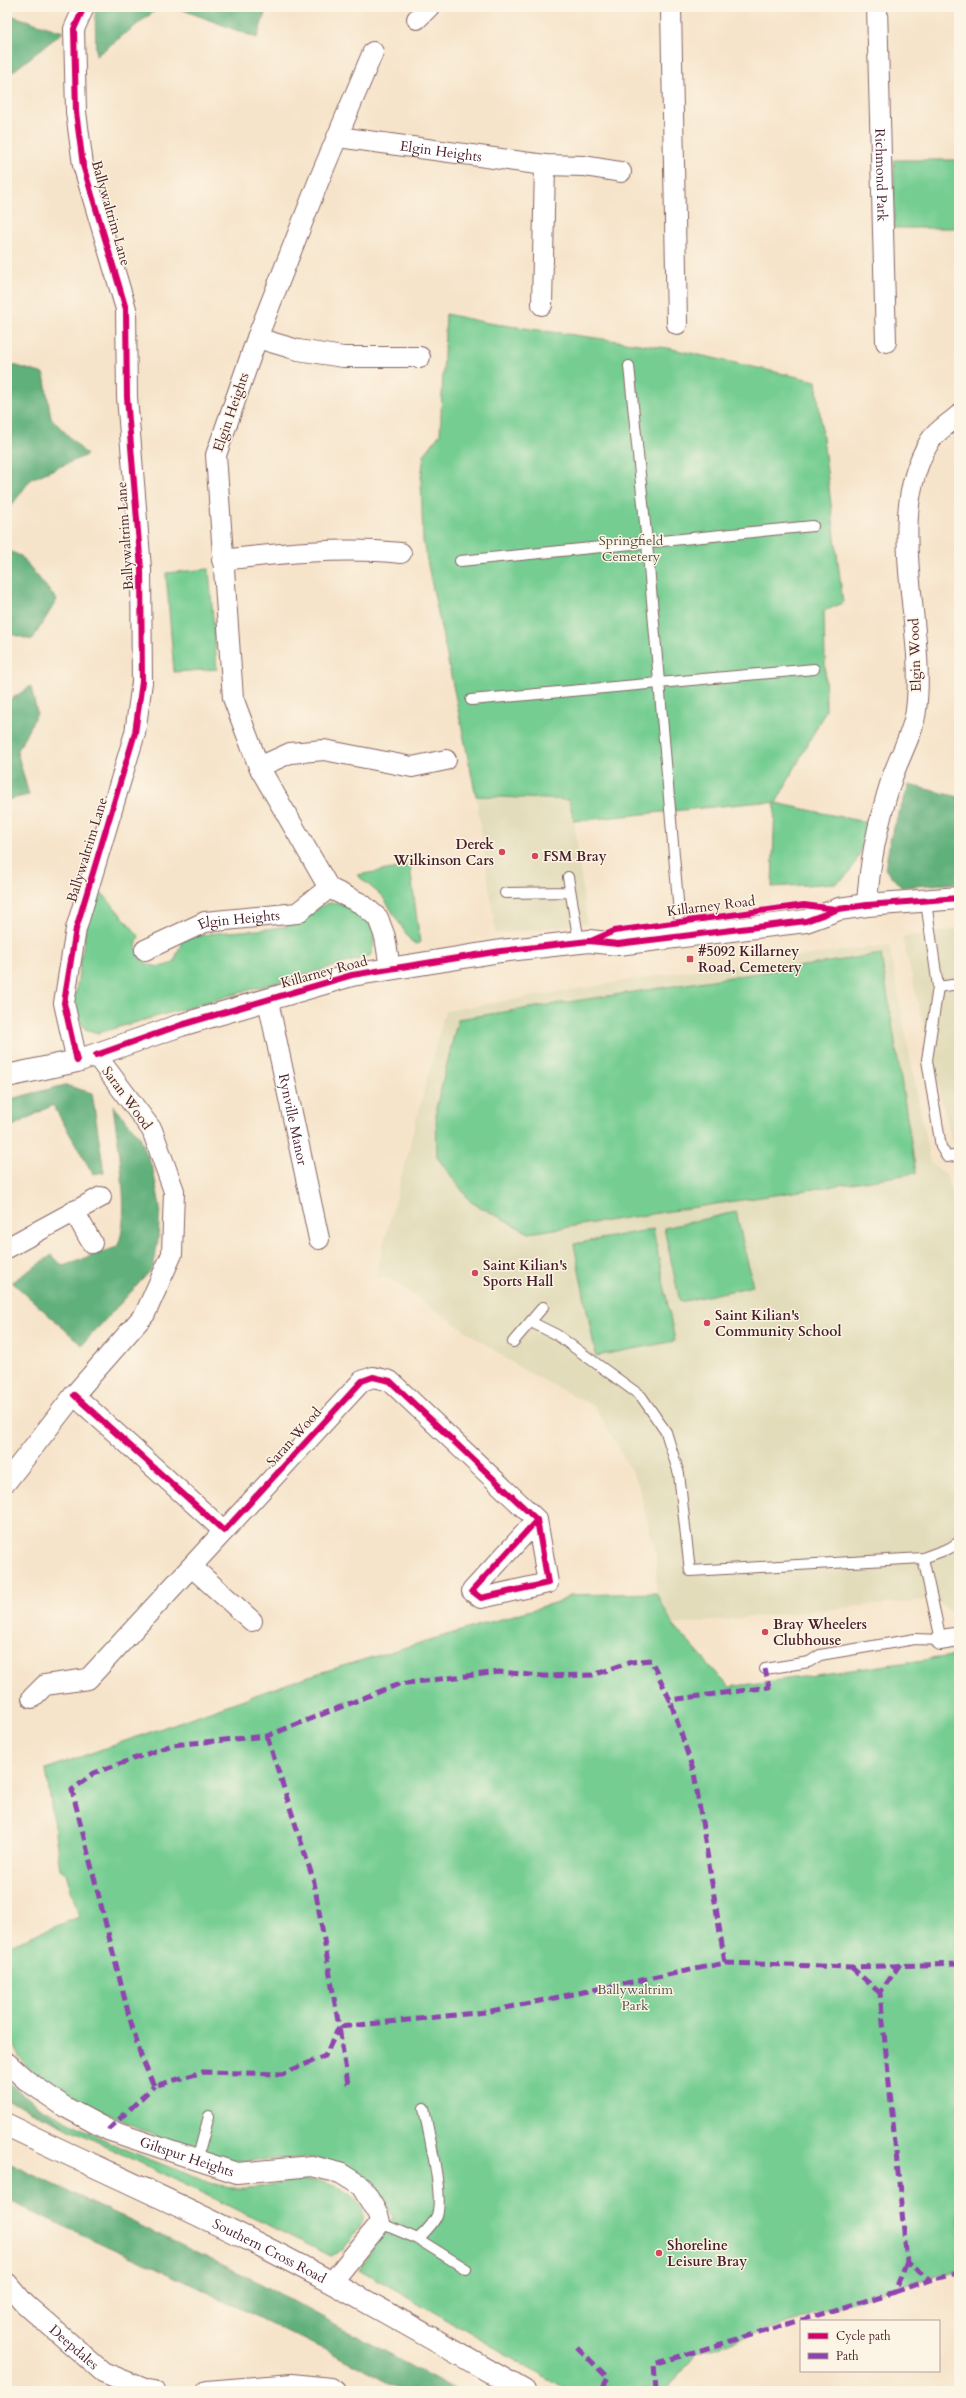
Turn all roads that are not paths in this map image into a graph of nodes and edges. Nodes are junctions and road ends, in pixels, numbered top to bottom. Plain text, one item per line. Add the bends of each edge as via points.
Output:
1 (84, 7) edge
2 (671, 7) edge
3 (877, 7) edge
4 (373, 52) dead end
5 (338, 137) junction
6 (545, 165) junction
7 (621, 172) dead end
8 (542, 305) dead end
9 (677, 324) dead end
10 (257, 338) junction
11 (886, 342) dead end
12 (420, 357) dead end
13 (629, 366) dead end
14 (959, 415) edge
15 (813, 526) dead end
16 (647, 543) junction
17 (401, 553) dead end
18 (222, 560) junction
19 (460, 562) dead end
20 (814, 669) dead end
21 (658, 685) junction
22 (471, 700) dead end
23 (446, 760) dead end
24 (259, 767) junction
25 (568, 877) dead end
26 (330, 888) junction
27 (570, 892) junction
28 (505, 893) dead end
29 (959, 898) edge
30 (926, 902) junction
31 (866, 905) junction
32 (680, 929) junction
33 (584, 942) junction
34 (145, 950) dead end
35 (390, 968) junction
36 (959, 984) edge
37 (938, 987) junction
38 (268, 1001) junction
39 (87, 1058) junction
40 (7, 1076) edge
41 (959, 1155) edge
42 (100, 1197) dead end
43 (74, 1211) junction
44 (319, 1239) dead end
45 (92, 1243) dead end
46 (7, 1248) edge
47 (543, 1307) dead end
48 (531, 1322) junction
49 (513, 1342) dead end
50 (74, 1395) junction
51 (7, 1481) edge
52 (537, 1520) dead end
53 (224, 1531) junction
54 (959, 1542) edge
55 (924, 1558) junction
56 (192, 1567) junction
57 (252, 1621) dead end
58 (950, 1638) edge
59 (765, 1669) dead end
60 (32, 1698) dead end
61 (7, 2063) edge
62 (424, 2108) dead end
63 (209, 2116) dead end
64 (7, 2125) edge
65 (197, 2160) junction
66 (380, 2223) junction
67 (418, 2239) junction
68 (466, 2268) dead end
69 (332, 2282) junction
70 (7, 2283) edge
71 (154, 2391) edge
72 (207, 2391) edge
73 (335, 2391) edge
74 (524, 2391) edge

1 - 39 street, Ballywaltrim Lane via 74,29 76,112 83,165 126,309 127,397 141,570 142,682 135,733 76,930 64,1003
2 - 9 street
3 - 11 street, Richmond Park
4 - 5 street, Elgin Heights
5 - 6 street, Elgin Heights
5 - 10 street, Elgin Heights
6 - 7 street, Elgin Heights via 584,166
6 - 8 street
10 - 12 street via 298,350 344,357
10 - 18 street, Elgin Heights via 216,455
13 - 16 lane
14 - 31 street, Elgin Wood via 930,440 918,465 910,500 908,535 918,672 916,711 892,780 868,873
15 - 16 lane
16 - 19 lane
16 - 21 lane
17 - 18 street via 354,550 274,553
18 - 24 street, Elgin Heights via 233,698
20 - 21 lane
21 - 22 lane
21 - 32 lane
23 - 24 street via 412,767 324,750 290,753
24 - 26 street, Elgin Heights
25 - 27 lane
26 - 34 street, Elgin Heights via 297,913 205,922
26 - 35 street via 362,904 378,918 385,937
27 - 28 lane
27 - 33 lane
29 - 30 main road, Killarney Road
30 - 31 main road, Killarney Road
30 - 37 lane
31 - 32 main road, Killarney Road via 839,909 806,921
32 - 33 main road, Killarney Road via 614,931
33 - 35 main road, Killarney Road via 501,951
35 - 38 main road, Killarney Road via 352,975
36 - 37 lane
37 - 41 lane via 927,1060 941,1147 947,1156
38 - 39 main road, Killarney Road via 181,1025
38 - 44 street, Rynville Manor
39 - 40 main road, Killarney Road
39 - 50 street, Saran Wood via 152,1130 174,1192 172,1254 145,1314
42 - 43 street
43 - 45 street
43 - 46 street
47 - 48 lane
48 - 49 lane
48 - 55 lane via 557,1335 641,1396 666,1432 679,1474 690,1571
50 - 51 street, Saran Wood
50 - 53 street
52 - 53 street, Saran Wood via 390,1381 373,1378 362,1381
53 - 56 street, Saran Wood
54 - 55 lane
55 - 58 lane
56 - 57 street
56 - 60 street, Saran Wood via 88,1679 45,1685
58 - 59 lane via 915,1639 836,1652 820,1655 808,1662
61 - 65 street, Giltspur Heights via 26,2080 65,2107 108,2130
62 - 67 lane via 440,2192 437,2215
63 - 65 lane
64 - 69 main road, Southern Cross Road via 171,2201
65 - 66 street, Giltspur Heights via 237,2173 312,2166 340,2173 361,2186 378,2214
66 - 67 lane
66 - 69 street
67 - 68 lane
69 - 74 main road, Southern Cross Road
70 - 71 street, Deepdales via 25,2304 104,2372
72 - 73 street via 292,2384 330,2388

